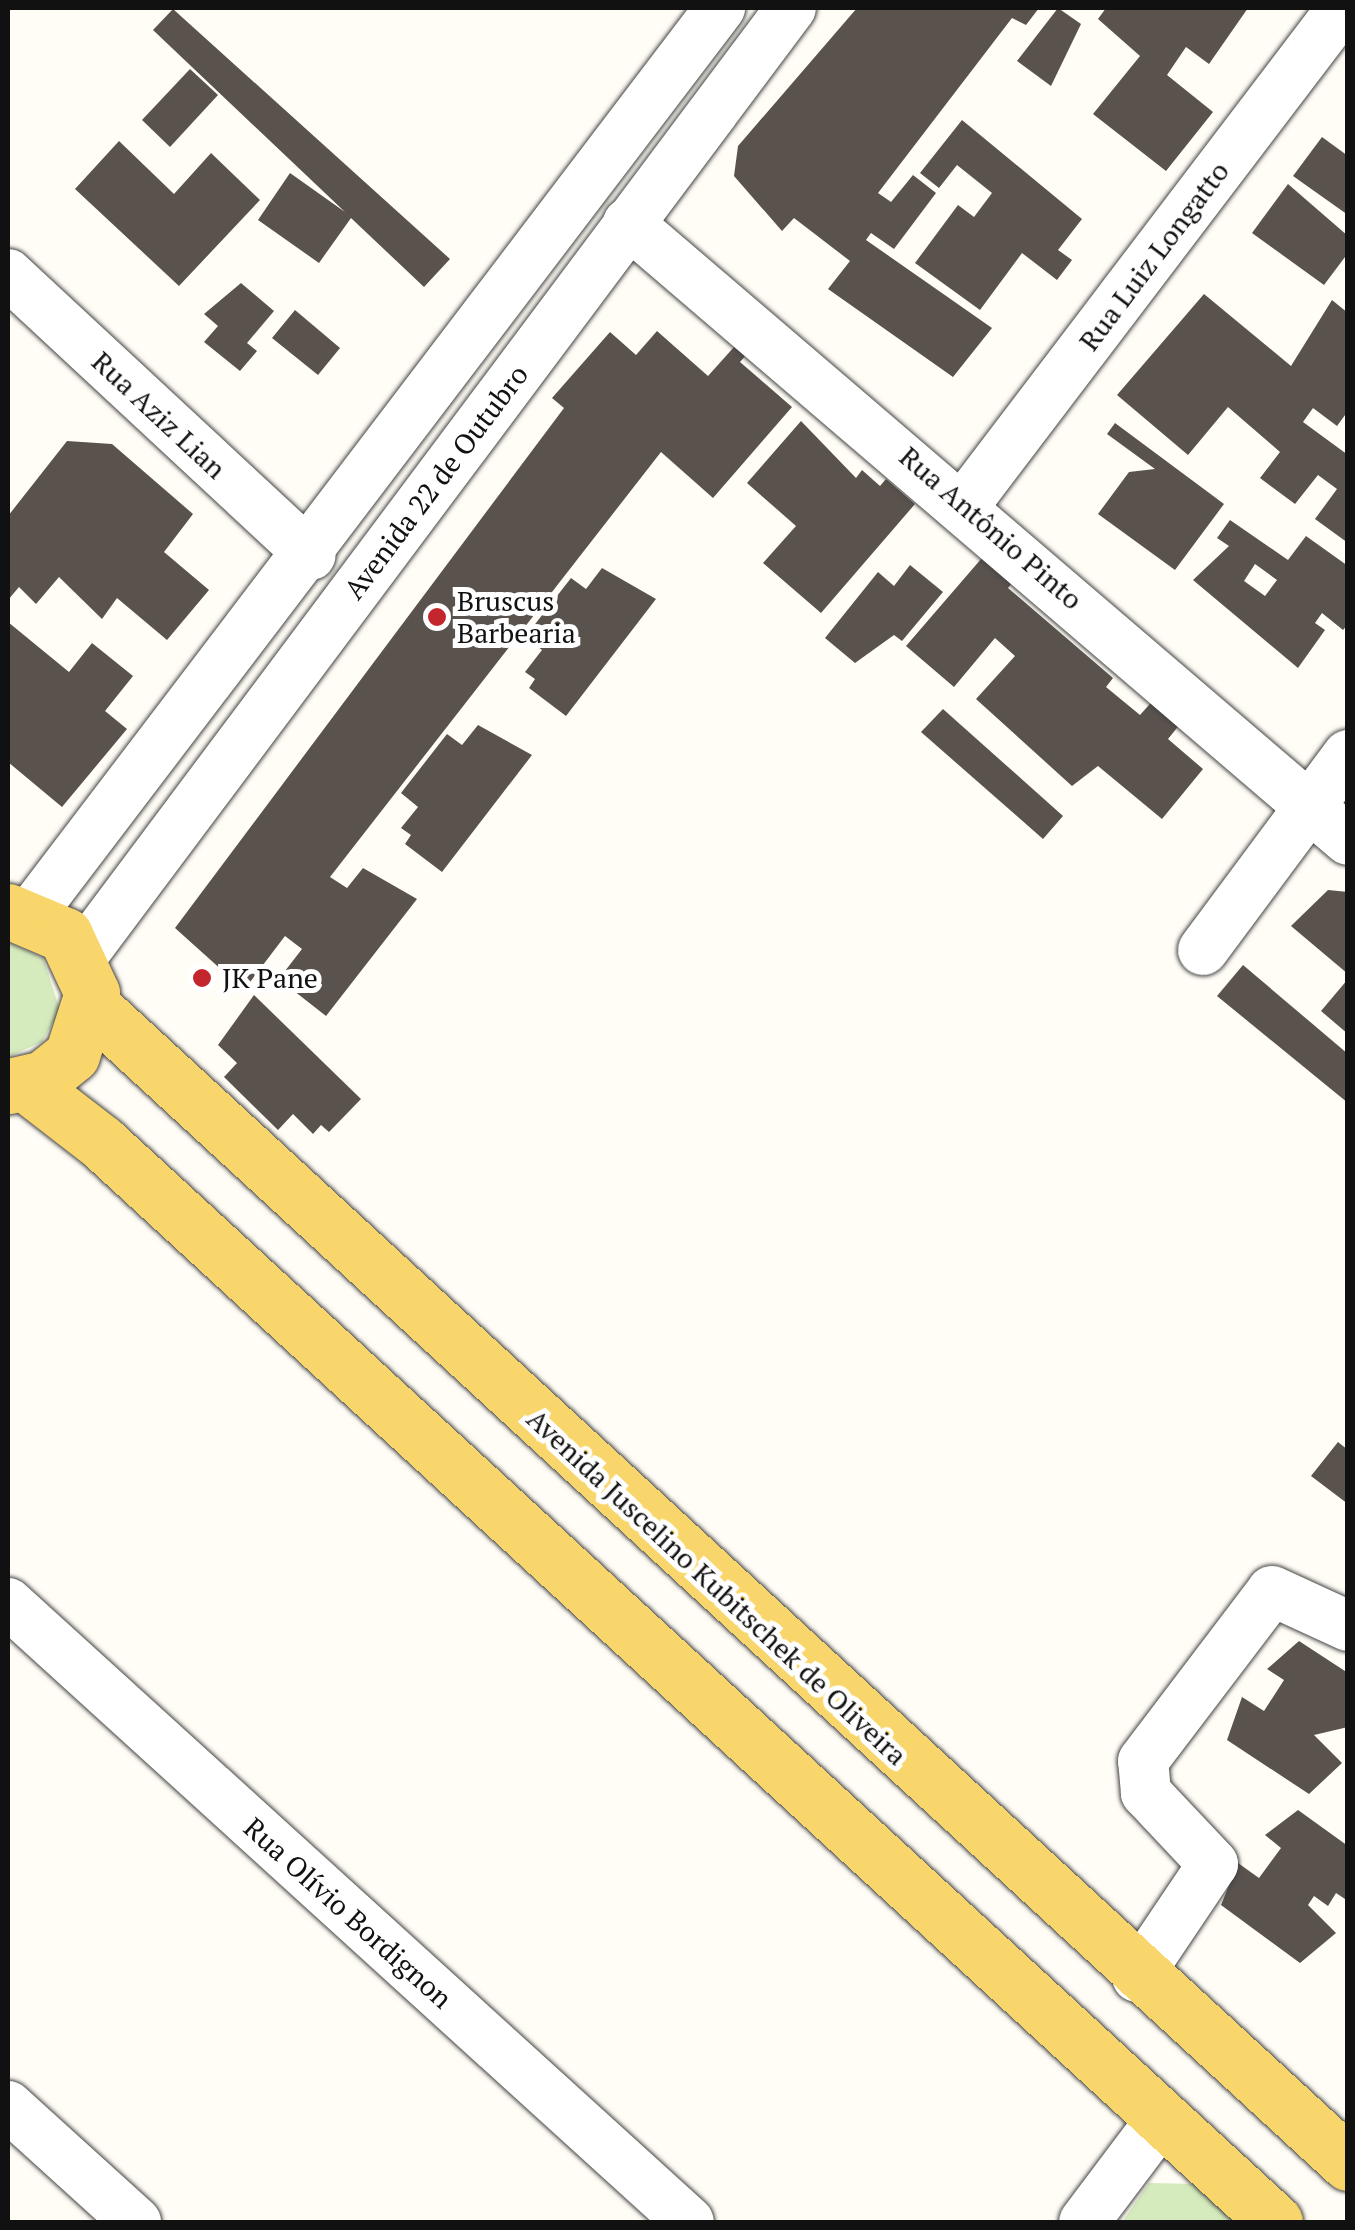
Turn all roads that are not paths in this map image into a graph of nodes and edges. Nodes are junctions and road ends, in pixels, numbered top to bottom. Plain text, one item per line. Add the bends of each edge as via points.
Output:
1 (720, 8) edge
2 (791, 8) edge
3 (1342, 8) edge
4 (628, 224) junction
5 (8, 274) edge
6 (965, 504) junction
7 (310, 555) junction
8 (1348, 755) edge
9 (1309, 806) junction
10 (1348, 840) edge
11 (18, 912) edge
12 (1202, 950) dead end
13 (87, 982) junction
14 (17, 1085) edge
15 (8, 1603) edge
16 (1348, 1626) edge
17 (1138, 1977) junction
18 (8, 2106) edge
19 (1163, 2117) junction
20 (1348, 2163) edge
21 (136, 2222) edge
22 (690, 2222) edge
23 (1084, 2222) edge
24 (1275, 2222) edge

1 - 7 street, Avenida 22 de Outubro
2 - 4 street, Avenida 22 de Outubro
3 - 6 street, Rua Luiz Longatto
4 - 6 street, Rua Antônio Pinto
4 - 13 street, Avenida 22 de Outubro
5 - 7 street, Rua Aziz Lian
6 - 9 street, Rua Antônio Pinto
7 - 11 street, Avenida 22 de Outubro
8 - 9 street
9 - 10 street, Rua Antônio Pinto
9 - 12 street
11 - 13 main road, Avenida Juscelino Kubitschek de Oliveira
13 - 14 main road via 72,1056
13 - 17 main road, Avenida Juscelino Kubitschek de Oliveira
14 - 19 main road via 101,1142
15 - 22 street, Rua Olívio Bordignon
16 - 17 street via 1272,1592 1143,1762 1146,1793 1213,1864
17 - 20 main road, Avenida Juscelino Kubitschek de Oliveira
18 - 21 street
19 - 23 street
19 - 24 main road

